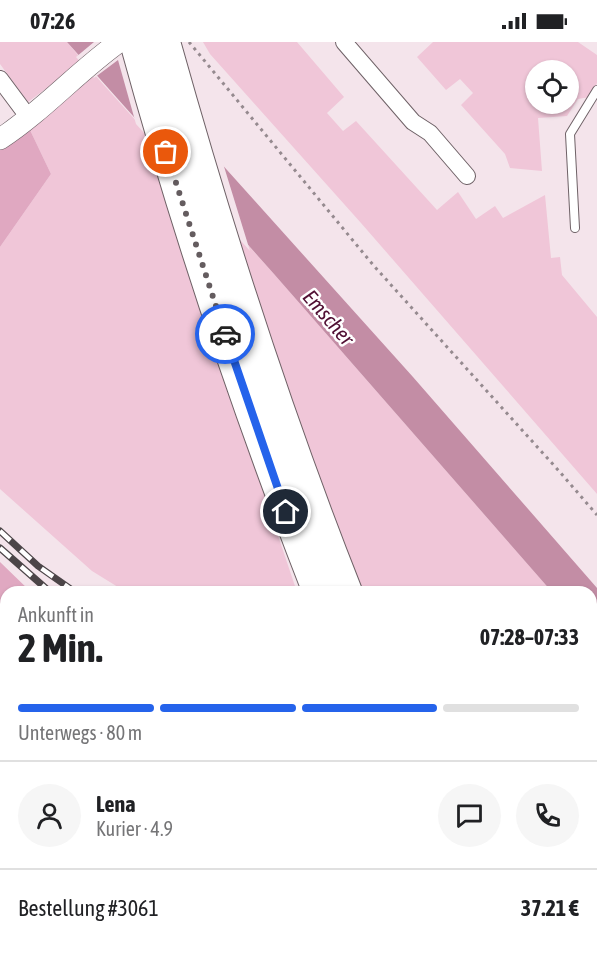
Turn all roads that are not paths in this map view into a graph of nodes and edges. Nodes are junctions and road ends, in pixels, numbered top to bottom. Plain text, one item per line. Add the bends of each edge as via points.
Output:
1 (119, 42) edge
2 (135, 42) edge
3 (165, 42) edge
4 (344, 42) edge
5 (0, 79) edge
6 (597, 90) edge
7 (29, 118) junction
8 (0, 139) edge
9 (467, 176) dead end
10 (575, 228) dead end
11 (316, 586) edge
12 (345, 586) edge

1 - 7 street
2 - 11 highway via 199,257 286,512
3 - 12 highway via 229,259
4 - 9 street via 413,122 430,133
5 - 7 street
6 - 10 lane via 570,134
7 - 8 street

